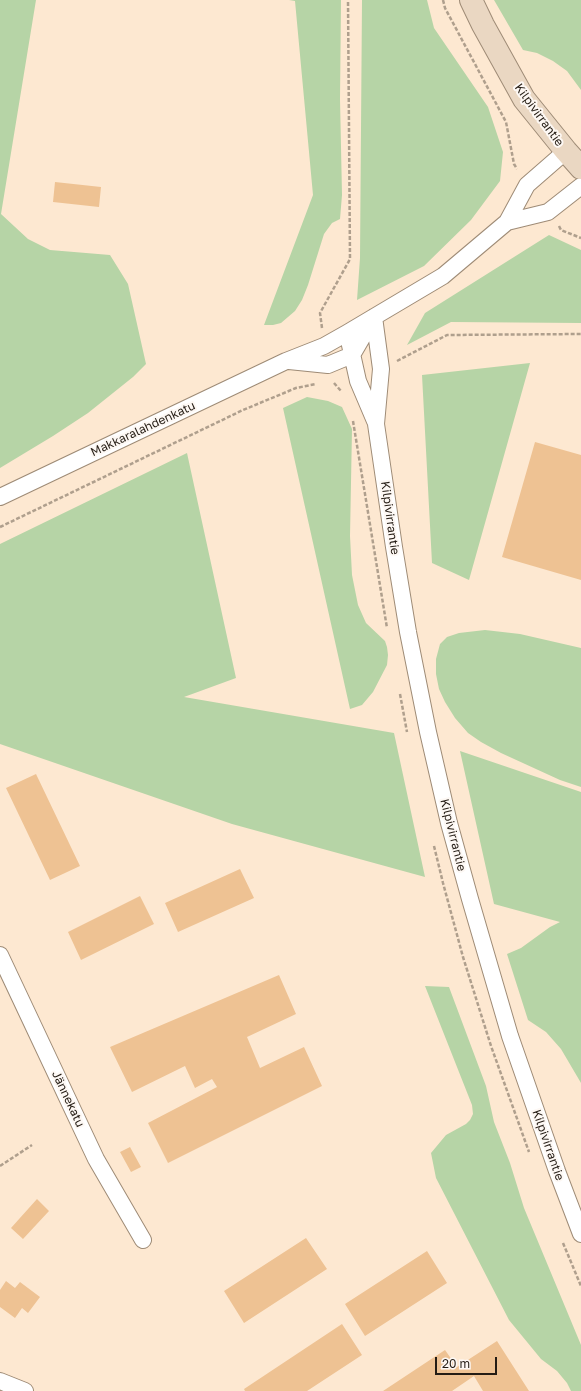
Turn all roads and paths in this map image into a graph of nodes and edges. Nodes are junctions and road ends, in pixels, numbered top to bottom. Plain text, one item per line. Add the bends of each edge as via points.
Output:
1 (348, 0) edge
2 (443, 0) edge
3 (471, 0) edge
4 (566, 151) junction
5 (581, 168) edge
6 (527, 185) junction
7 (581, 186) edge
8 (548, 212) junction
9 (507, 222) junction
10 (581, 238) edge
11 (374, 317) junction
12 (347, 333) junction
13 (581, 334) edge
14 (324, 346) junction
15 (352, 355) junction
16 (286, 361) junction
17 (381, 369) junction
18 (358, 381) junction
19 (317, 383) dead end
20 (340, 390) dead end
21 (376, 424) junction
22 (0, 497) edge
23 (0, 527) edge
24 (0, 955) edge
25 (32, 1145) dead end
26 (0, 1166) edge
27 (581, 1234) edge
28 (143, 1240) dead end
29 (0, 1381) edge
30 (25, 1391) edge

1 - 14 path via 350,259 320,313
2 - 6 path via 506,122 514,164
3 - 4 street, Kilpivirrantie via 524,99
4 - 5 street
4 - 6 street, Kilpivirrantie
6 - 9 street, Kilpivirrantie
7 - 8 street
8 - 9 street
8 - 10 path via 561,230
9 - 11 street, Kilpivirrantie via 443,276
11 - 12 street, Kilpivirrantie
11 - 15 street
11 - 17 street, Kilpivirrantie
12 - 14 street, Makkaralahdenkatu
12 - 15 street, Kilpivirrantie
13 - 17 path via 447,335
14 - 16 street, Makkaralahdenkatu
15 - 16 street via 328,365
15 - 18 street, Kilpivirrantie
16 - 22 street, Makkaralahdenkatu
17 - 21 street, Kilpivirrantie
18 - 20 path
18 - 21 street, Kilpivirrantie
19 - 23 path via 296,388 243,410
21 - 27 street, Kilpivirrantie via 408,632 449,823 510,1036
24 - 28 street, Jännekatu via 96,1158
25 - 26 path
29 - 30 street

